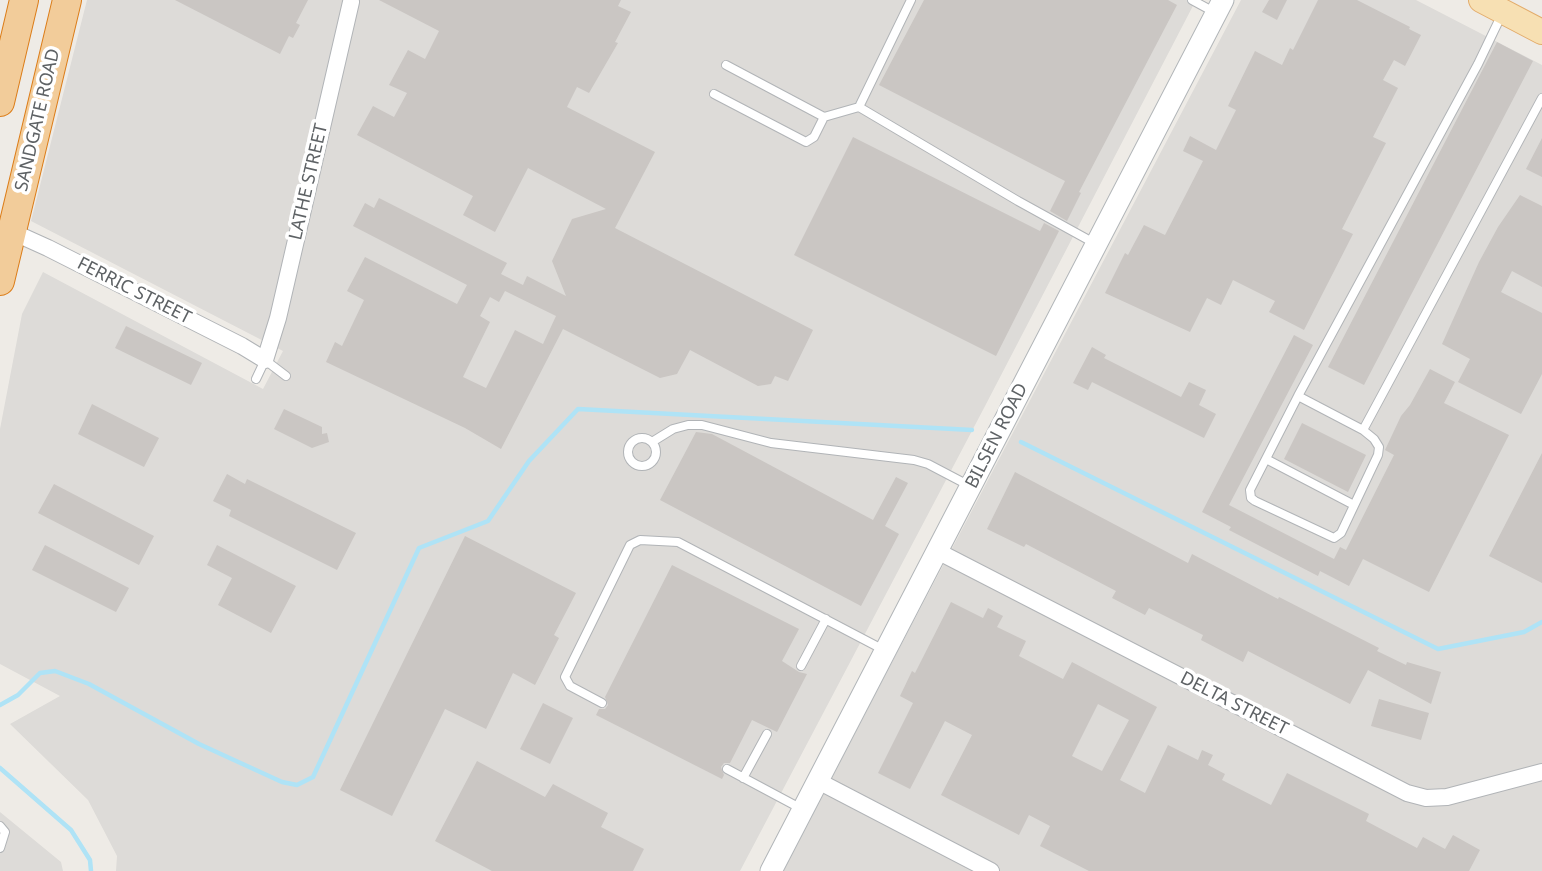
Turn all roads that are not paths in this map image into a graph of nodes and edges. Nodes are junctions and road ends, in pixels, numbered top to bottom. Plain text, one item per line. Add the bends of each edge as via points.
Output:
1 (24, 0) edge
2 (67, 0) edge
3 (911, 0) edge
4 (1192, 0) edge
5 (1481, 0) edge
6 (351, 2) dead end
7 (1219, 6) edge
8 (1503, 12) junction
9 (1542, 32) edge
10 (726, 65) dead end
11 (714, 94) dead end
12 (1542, 98) edge
13 (0, 102) edge
14 (859, 107) junction
15 (824, 117) junction
16 (6, 229) edge
17 (1097, 244) junction
18 (0, 281) edge
19 (265, 360) junction
20 (286, 376) dead end
21 (256, 380) dead end
22 (1298, 396) junction
23 (1363, 430) junction
24 (652, 442) dead end
25 (1266, 459) junction
26 (971, 487) junction
27 (1354, 505) junction
28 (937, 551) junction
29 (826, 620) junction
30 (886, 651) junction
31 (801, 666) dead end
32 (602, 703) dead end
33 (767, 734) dead end
34 (727, 769) dead end
35 (1542, 772) edge
36 (743, 778) junction
37 (818, 781) junction
38 (803, 810) junction
39 (0, 826) edge
40 (0, 848) edge
41 (771, 871) edge
42 (991, 871) edge

1 - 13 highway
2 - 16 highway, SANDGATE ROAD
3 - 14 lane
4 - 7 lane
5 - 8 main road
6 - 19 street, LATHE STREET
7 - 17 street, BILSEN ROAD
8 - 9 main road
8 - 22 lane
10 - 15 lane
11 - 15 lane via 806,142 814,137
12 - 23 lane
14 - 15 lane
14 - 17 lane
16 - 18 highway, SANDGATE ROAD
16 - 19 street, FERRIC STREET
17 - 26 street, BILSEN ROAD
19 - 20 lane
19 - 21 lane
22 - 23 lane
22 - 25 lane
23 - 27 lane via 1379,450
24 - 26 lane via 673,429 702,425 756,440 914,460
25 - 27 lane
25 - 27 lane via 1250,490 1255,501 1334,538
26 - 28 street, BILSEN ROAD
28 - 30 street, BILSEN ROAD
28 - 35 street, DELTA STREET via 1407,793 1447,797
29 - 30 lane
29 - 31 lane
29 - 32 lane via 678,542 635,541 565,677 570,686
30 - 37 street, BILSEN ROAD
33 - 36 lane
34 - 36 lane
36 - 38 lane
37 - 38 street, BILSEN ROAD
37 - 42 street
38 - 41 street, BILSEN ROAD
39 - 40 lane via 5,832

